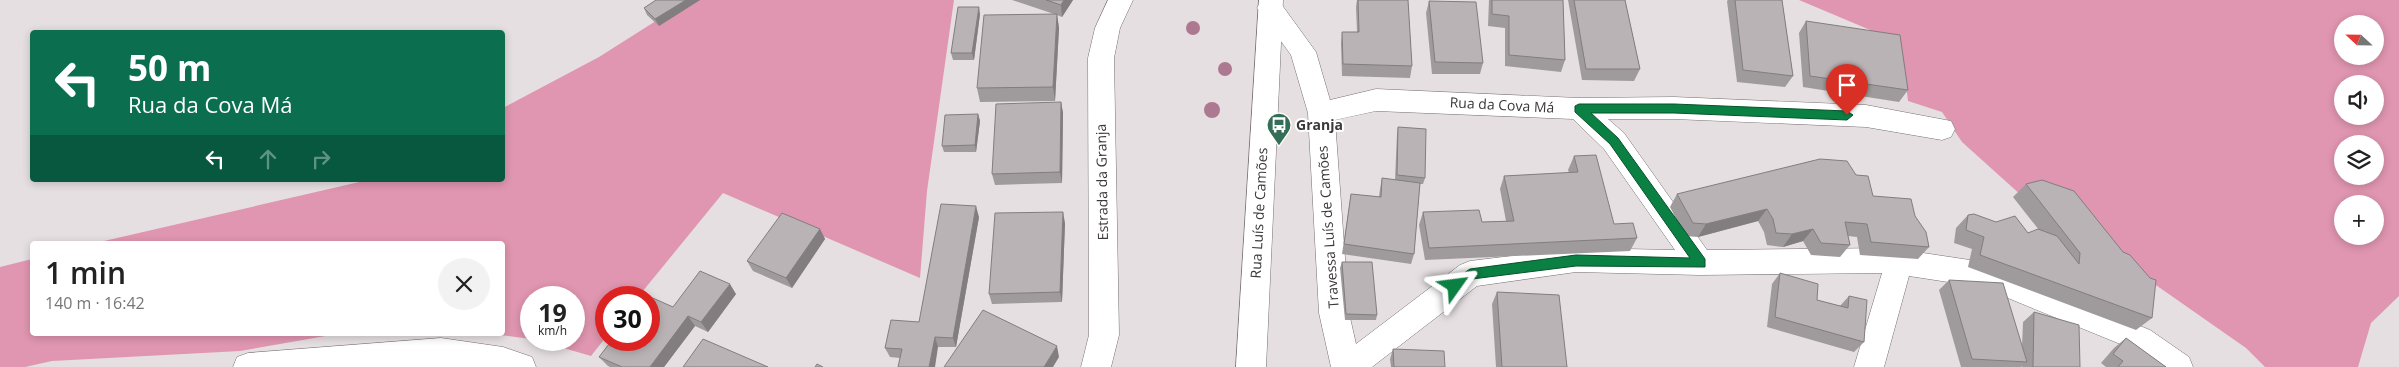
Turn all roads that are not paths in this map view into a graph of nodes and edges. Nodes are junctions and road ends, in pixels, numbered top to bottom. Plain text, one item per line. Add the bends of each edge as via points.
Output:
1 (1121, 0) edge
2 (1270, 4) edge
3 (1579, 109) junction
4 (1320, 113) junction
5 (1942, 129) dead end
6 (1899, 262) junction
7 (1700, 263) junction
8 (248, 367) edge
9 (521, 367) edge
10 (1096, 367) edge
11 (1251, 367) edge
12 (1348, 367) edge
13 (1869, 367) edge
14 (2178, 367) edge

1 - 10 street, Estrada da Granja via 1111,13 1101,58 1104,335
2 - 4 street, Travessa Luís de Camões via 1302,52
2 - 11 street, Rua Luís de Camões
3 - 4 street, Rua da Cova Má via 1376,100
3 - 5 street, Rua da Cova Má via 1674,108 1866,116
3 - 7 street via 1614,141
4 - 12 street, Travessa Luís de Camões via 1334,313
6 - 7 street
6 - 13 street
6 - 14 street via 1983,275 2140,339
7 - 12 street via 1576,260 1470,274
8 - 9 street via 440,352 503,361

